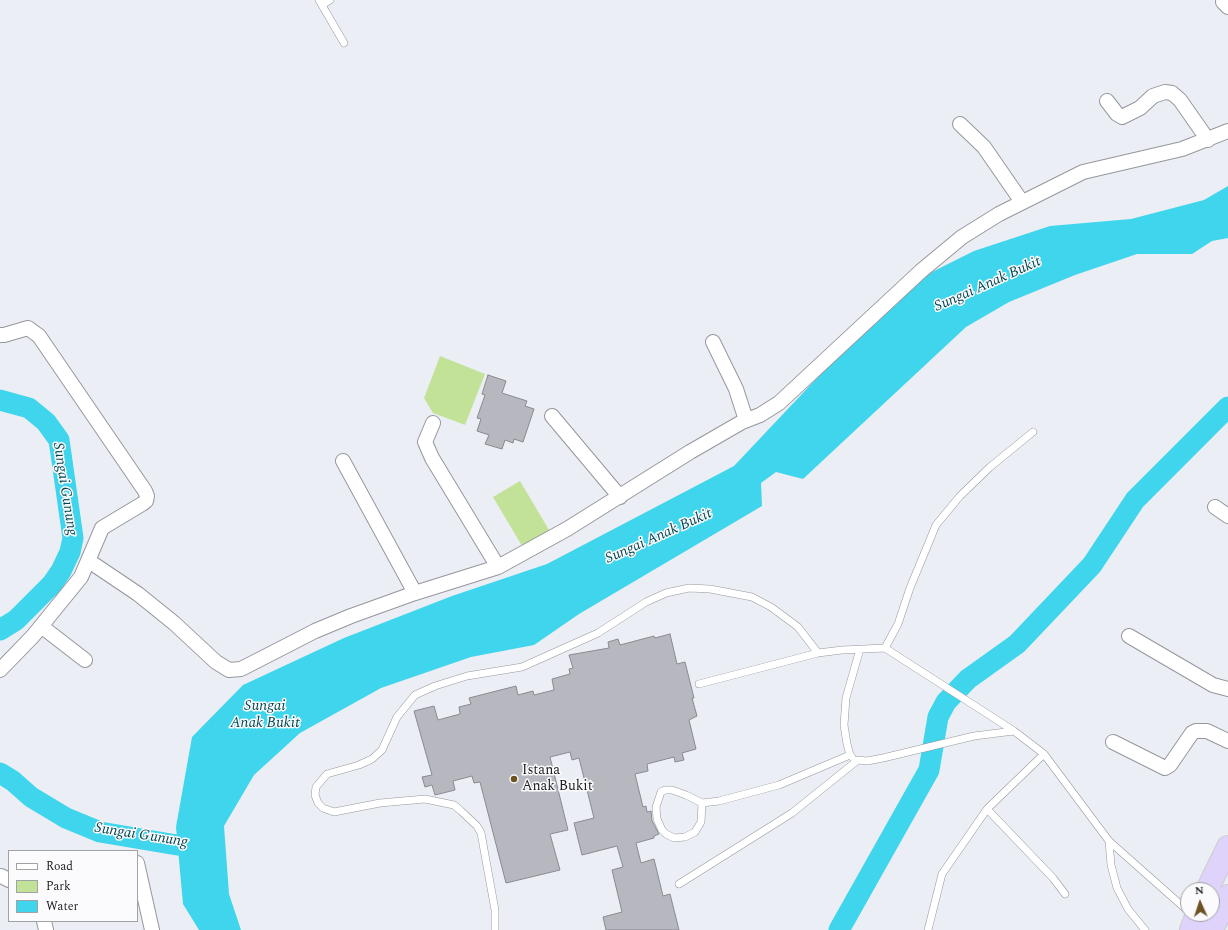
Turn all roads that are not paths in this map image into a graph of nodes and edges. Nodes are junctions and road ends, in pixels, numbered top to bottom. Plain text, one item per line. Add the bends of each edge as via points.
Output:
1 (330, 0) edge
2 (320, 2) edge
3 (344, 44) dead end
4 (1107, 101) dead end
5 (960, 124) dead end
6 (1228, 131) edge
7 (1208, 140) junction
8 (1022, 202) junction
9 (0, 334) edge
10 (713, 342) dead end
11 (552, 416) dead end
12 (746, 420) junction
13 (432, 423) dead end
14 (1033, 432) dead end
15 (343, 461) dead end
16 (620, 497) junction
17 (1215, 507) dead end
18 (1228, 516) edge
19 (89, 561) junction
20 (498, 567) junction
21 (415, 593) junction
22 (41, 626) junction
23 (1129, 636) dead end
24 (885, 648) junction
25 (860, 649) junction
26 (818, 653) junction
27 (85, 660) dead end
28 (0, 670) edge
29 (699, 684) dead end
30 (1228, 689) edge
31 (1014, 730) junction
32 (1112, 742) dead end
33 (1228, 742) edge
34 (1044, 754) junction
35 (850, 755) junction
36 (858, 760) junction
37 (702, 803) junction
38 (986, 809) junction
39 (1109, 841) junction
40 (1228, 847) edge
41 (138, 867) edge
42 (1211, 882) edge
43 (679, 884) dead end
44 (1065, 894) dead end
45 (1228, 896) edge
46 (1180, 906) edge
47 (152, 930) edge
48 (495, 930) edge
49 (928, 930) edge
50 (1145, 930) edge
51 (1212, 930) edge

1 - 2 lane
2 - 3 lane
4 - 7 street via 1122,117 1140,108 1153,96 1165,92 1172,93 1180,100
5 - 8 street via 984,147
6 - 7 street
7 - 8 street via 1182,149 1083,172
8 - 12 street via 962,237 921,271 779,403
9 - 19 street via 28,328 38,336 145,491 146,500 142,504 102,528
10 - 12 street via 736,389
11 - 16 street
12 - 16 street
13 - 20 street via 425,442 432,458
14 - 24 lane via 990,467 960,496 936,525 898,624
15 - 21 street
16 - 20 street via 567,530
17 - 18 street
19 - 21 street via 138,594 216,662 229,670 241,669 315,631
19 - 22 street via 81,577
20 - 21 street
22 - 27 street
22 - 28 street
23 - 30 street via 1213,685
24 - 25 lane
24 - 31 lane
25 - 26 lane
25 - 35 lane via 846,698 844,725
26 - 29 lane
26 - 48 lane via 798,627 771,607 752,597 689,588 666,592 598,632 522,667 467,676 415,695 397,717 382,750 372,759 359,765 327,774 316,787 315,795 323,808 334,812 380,803 425,799 454,805 481,833 495,910
31 - 34 lane
31 - 36 lane via 994,732 883,758
32 - 33 street via 1165,768 1196,731 1207,731
34 - 38 lane
34 - 39 lane
35 - 36 lane
35 - 37 lane via 779,785
36 - 43 lane via 792,812
37 - 37 lane via 672,790 661,792 656,807 657,819 662,830 674,838 686,837 695,832 701,822
38 - 44 lane via 1053,878
38 - 49 lane via 942,874
39 - 46 lane
39 - 50 lane via 1110,865 1117,888 1128,909
40 - 42 highway
41 - 47 street
45 - 51 highway

